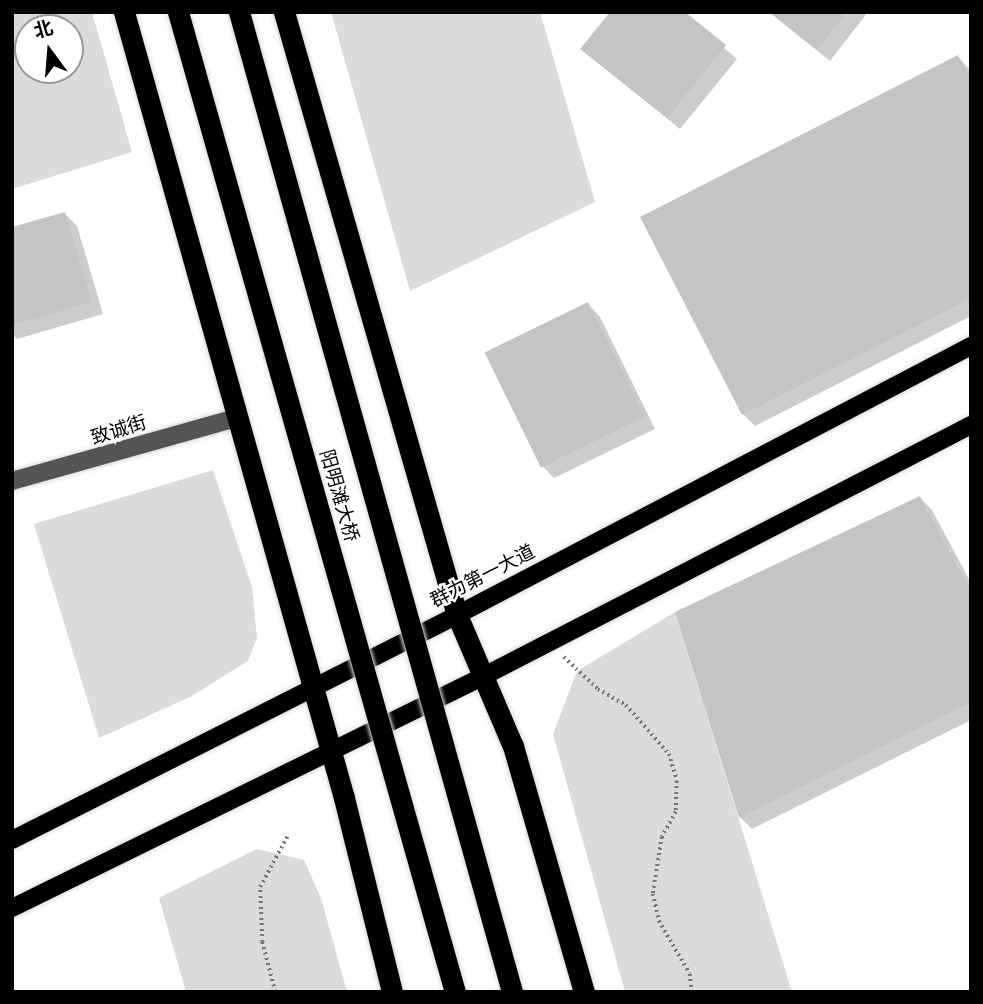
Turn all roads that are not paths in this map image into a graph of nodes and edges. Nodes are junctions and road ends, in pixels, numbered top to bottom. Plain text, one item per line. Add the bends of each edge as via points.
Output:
1 (124, 12) edge
2 (178, 12) edge
3 (239, 12) edge
4 (284, 12) edge
5 (971, 346) edge
6 (236, 418) junction
7 (971, 425) edge
8 (12, 481) edge
9 (457, 615) junction
10 (482, 677) junction
11 (313, 687) junction
12 (330, 748) junction
13 (12, 840) edge
14 (12, 908) edge
15 (392, 992) edge
16 (455, 992) edge
17 (512, 992) edge
18 (584, 992) edge

1 - 6 highway
2 - 16 highway, 阳明滩大桥, bridge
3 - 17 highway, 阳明滩大桥, bridge
4 - 9 highway
5 - 9 main road, 群力第一大道
6 - 8 street, 致诚街
6 - 11 highway
7 - 10 main road
9 - 10 highway
9 - 11 main road, 群力第一大道
10 - 12 main road
10 - 18 highway via 513,746
11 - 12 highway
11 - 13 main road, 群力第一大道
12 - 14 main road
12 - 15 highway

